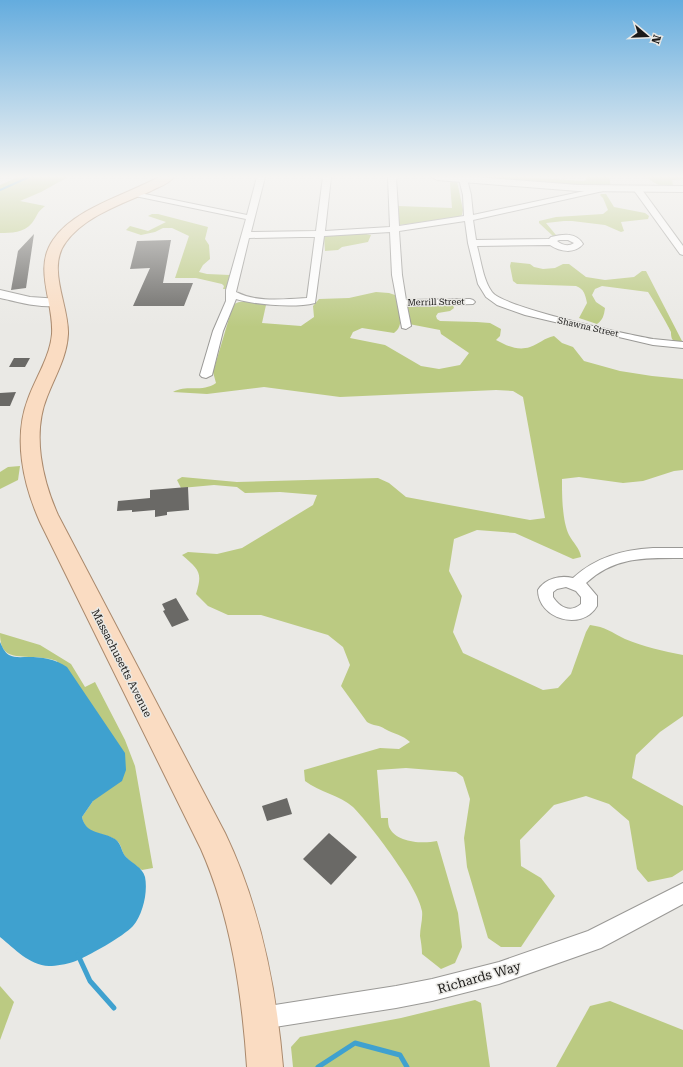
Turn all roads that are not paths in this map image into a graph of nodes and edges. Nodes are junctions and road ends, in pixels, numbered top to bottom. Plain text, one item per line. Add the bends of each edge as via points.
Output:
1 (75, 227) edge
2 (248, 227) edge
3 (321, 227) edge
4 (408, 227) edge
5 (470, 227) edge
6 (664, 227) edge
7 (394, 229) junction
8 (320, 233) junction
9 (246, 235) junction
10 (671, 236) junction
11 (683, 236) edge
12 (552, 242) dead end
13 (472, 243) junction
14 (683, 252) edge
15 (231, 293) junction
16 (0, 294) edge
17 (56, 302) junction
18 (470, 302) dead end
19 (403, 303) junction
20 (406, 326) dead end
21 (683, 345) edge
22 (206, 375) dead end
23 (683, 553) edge
24 (576, 584) dead end
25 (683, 893) edge
26 (262, 1018) junction
27 (265, 1061) edge

1 - 17 main road, Massachusetts Avenue via 58,244 52,256 51,273
2 - 9 street
3 - 8 street
4 - 7 street
5 - 13 street
6 - 10 street
7 - 8 street
7 - 19 street via 397,275
8 - 9 street
8 - 15 street via 312,301 244,299
9 - 15 street
10 - 11 street
10 - 14 street
12 - 13 street
13 - 21 street, Shawna Street via 482,284 489,295 509,307 653,342
15 - 22 street via 231,301 218,330
16 - 17 street via 30,301
17 - 26 main road, Massachusetts Avenue via 60,320 59,343 34,405 30,425 32,462 42,503 219,853 249,947
18 - 19 street, Merrill Street
19 - 20 street
23 - 24 street via 617,557 588,573
25 - 26 street, Richards Way via 593,940 499,973 396,997
26 - 27 main road, Massachusetts Avenue

